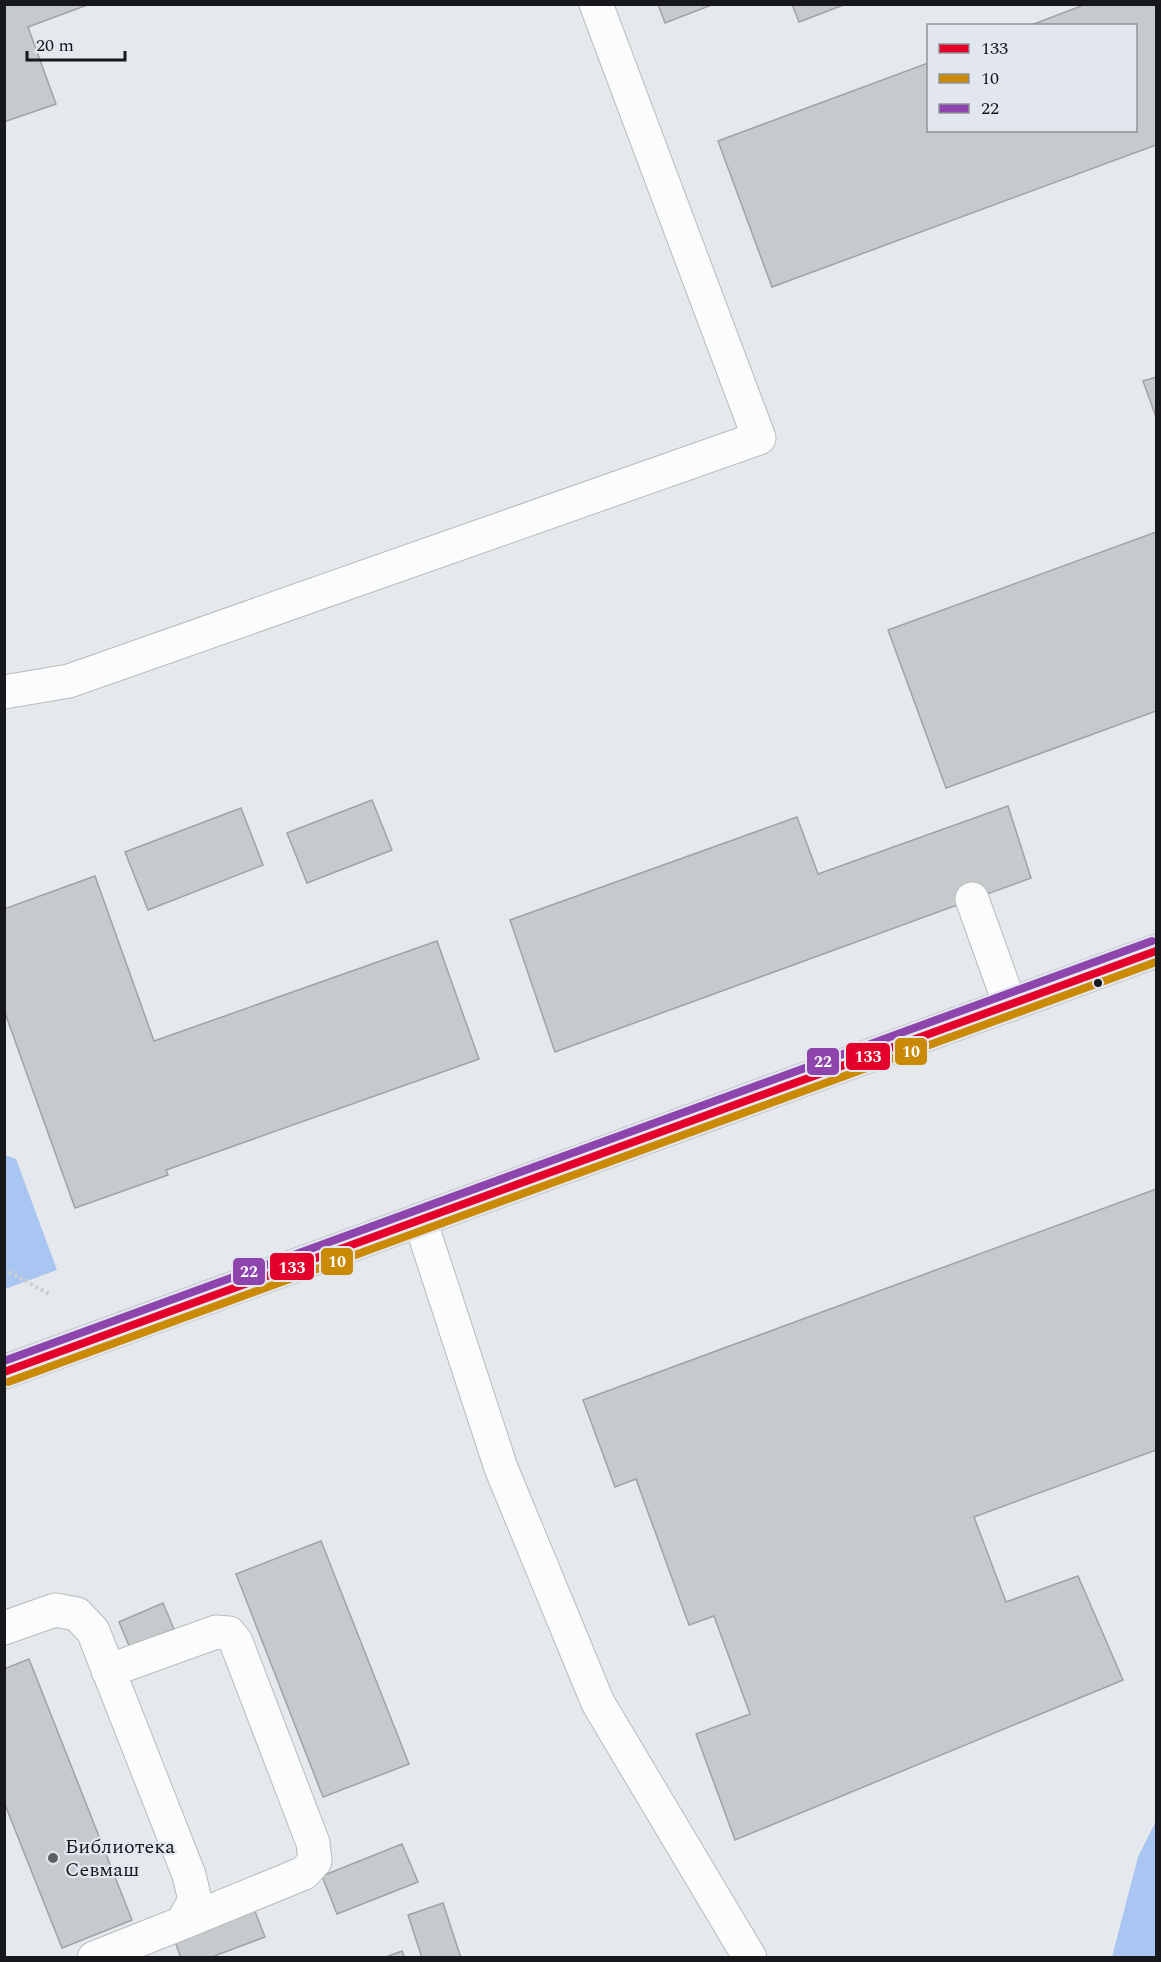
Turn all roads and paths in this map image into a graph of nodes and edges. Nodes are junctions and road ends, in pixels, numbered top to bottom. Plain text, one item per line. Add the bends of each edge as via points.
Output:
1 (596, 4) edge
2 (4, 692) edge
3 (972, 899) dead end
4 (1156, 951) edge
5 (1010, 1005) junction
6 (420, 1220) junction
7 (4, 1269) edge
8 (51, 1295) dead end
9 (4, 1372) edge
10 (4, 1629) edge
11 (108, 1671) junction
12 (182, 1923) junction
13 (94, 1958) edge
14 (750, 1958) edge

1 - 2 lane via 759,438 69,681
3 - 5 lane
4 - 5 main road
5 - 6 main road
6 - 9 main road
6 - 14 lane via 501,1468 598,1703
7 - 8 path
10 - 11 lane via 55,1610 78,1614 93,1631
11 - 12 lane via 189,1875 195,1900
11 - 12 lane via 216,1632 229,1633 236,1642 313,1843 315,1861 304,1873
12 - 13 lane

